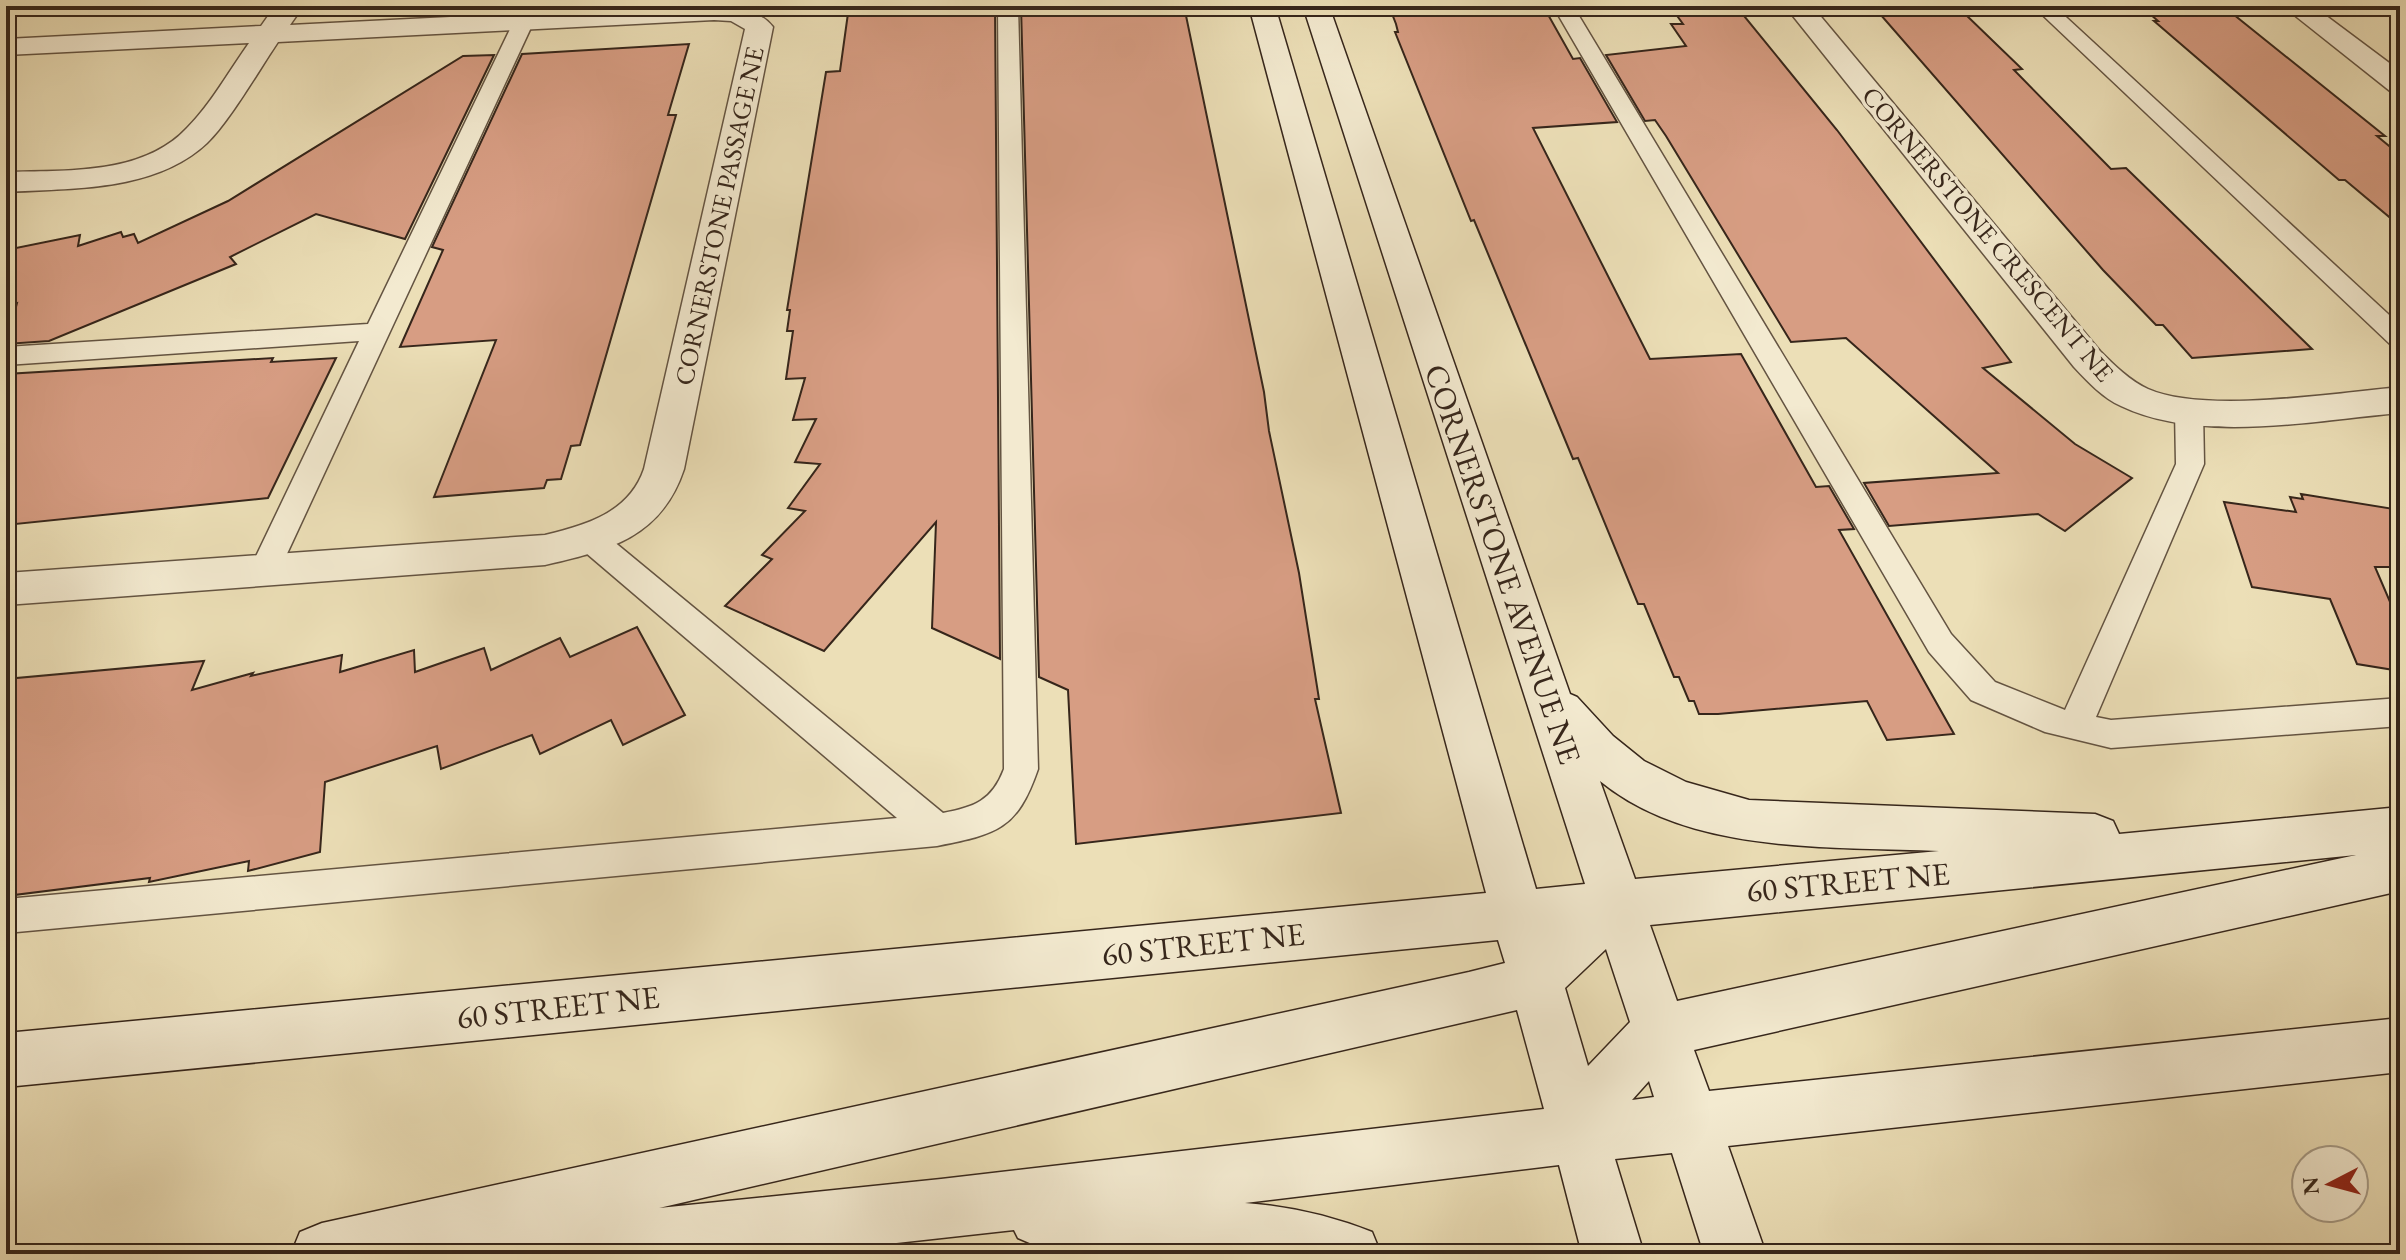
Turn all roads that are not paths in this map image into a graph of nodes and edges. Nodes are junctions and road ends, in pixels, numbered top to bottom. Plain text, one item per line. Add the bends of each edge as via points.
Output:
1 (289, 6) edge
2 (1008, 6) edge
3 (1262, 6) edge
4 (1316, 6) edge
5 (1563, 6) edge
6 (1798, 6) edge
7 (2043, 6) edge
8 (2296, 6) edge
9 (524, 21) junction
10 (270, 33) junction
11 (6, 47) edge
12 (2400, 85) edge
13 (6, 182) edge
14 (376, 332) junction
15 (2400, 339) edge
16 (6, 356) edge
17 (2400, 400) edge
18 (2189, 410) junction
19 (590, 539) junction
20 (264, 571) junction
21 (6, 589) edge
22 (1546, 693) junction
23 (2400, 712) edge
24 (2075, 726) junction
25 (2400, 829) edge
26 (937, 830) junction
27 (2258, 843) junction
28 (2400, 868) edge
29 (1617, 904) junction
30 (1518, 913) junction
31 (6, 916) edge
32 (1536, 980) junction
33 (1660, 1031) junction
34 (2400, 1045) edge
35 (6, 1060) edge
36 (1691, 1123) junction
37 (1579, 1134) junction
38 (941, 1209) junction
39 (322, 1254) edge
40 (507, 1254) edge
41 (1350, 1254) edge
42 (1613, 1254) edge
43 (1735, 1254) edge

1 - 10 street
2 - 26 lane via 1021,769 1013,796 987,820
3 - 30 street
4 - 22 street, CORNERSTONE AVENUE NE
5 - 24 lane via 1940,643 1983,691
6 - 18 street, CORNERSTONE CRESCENT NE via 2110,383 2137,399
7 - 15 lane
8 - 12 street
9 - 10 street, CORNERSTONE PASSAGE NE
9 - 14 lane
9 - 19 street, CORNERSTONE PASSAGE NE via 733,12 759,27 664,469 652,498 624,523
10 - 11 street, CORNERSTONE PASSAGE NE
10 - 13 street via 185,148 129,172
14 - 16 lane
14 - 20 lane
17 - 18 street, CORNERSTONE CRESCENT NE via 2237,412
18 - 24 lane via 2190,464
19 - 20 street, CORNERSTONE PASSAGE NE via 545,550
19 - 26 lane
20 - 21 street, CORNERSTONE PASSAGE NE
22 - 27 street via 1596,750 1627,775 1675,800 1749,821
22 - 29 street, CORNERSTONE AVENUE NE
23 - 24 lane via 2111,734
25 - 27 street, 60 STREET NE
26 - 31 lane
27 - 29 street, 60 STREET NE
28 - 33 street
29 - 30 street, 60 STREET NE
29 - 32 street
29 - 33 street, CORNERSTONE AVENUE NE
30 - 32 street
30 - 35 street, 60 STREET NE
32 - 37 street
32 - 39 street via 1415,1012
33 - 36 street, CORNERSTONE AVENUE NE
33 - 37 street via 1614,1076
34 - 36 street
36 - 37 street
36 - 43 street, CORNERSTONE AVENUE NE
37 - 38 street
37 - 42 street
38 - 40 street
38 - 41 street via 1273,1235

